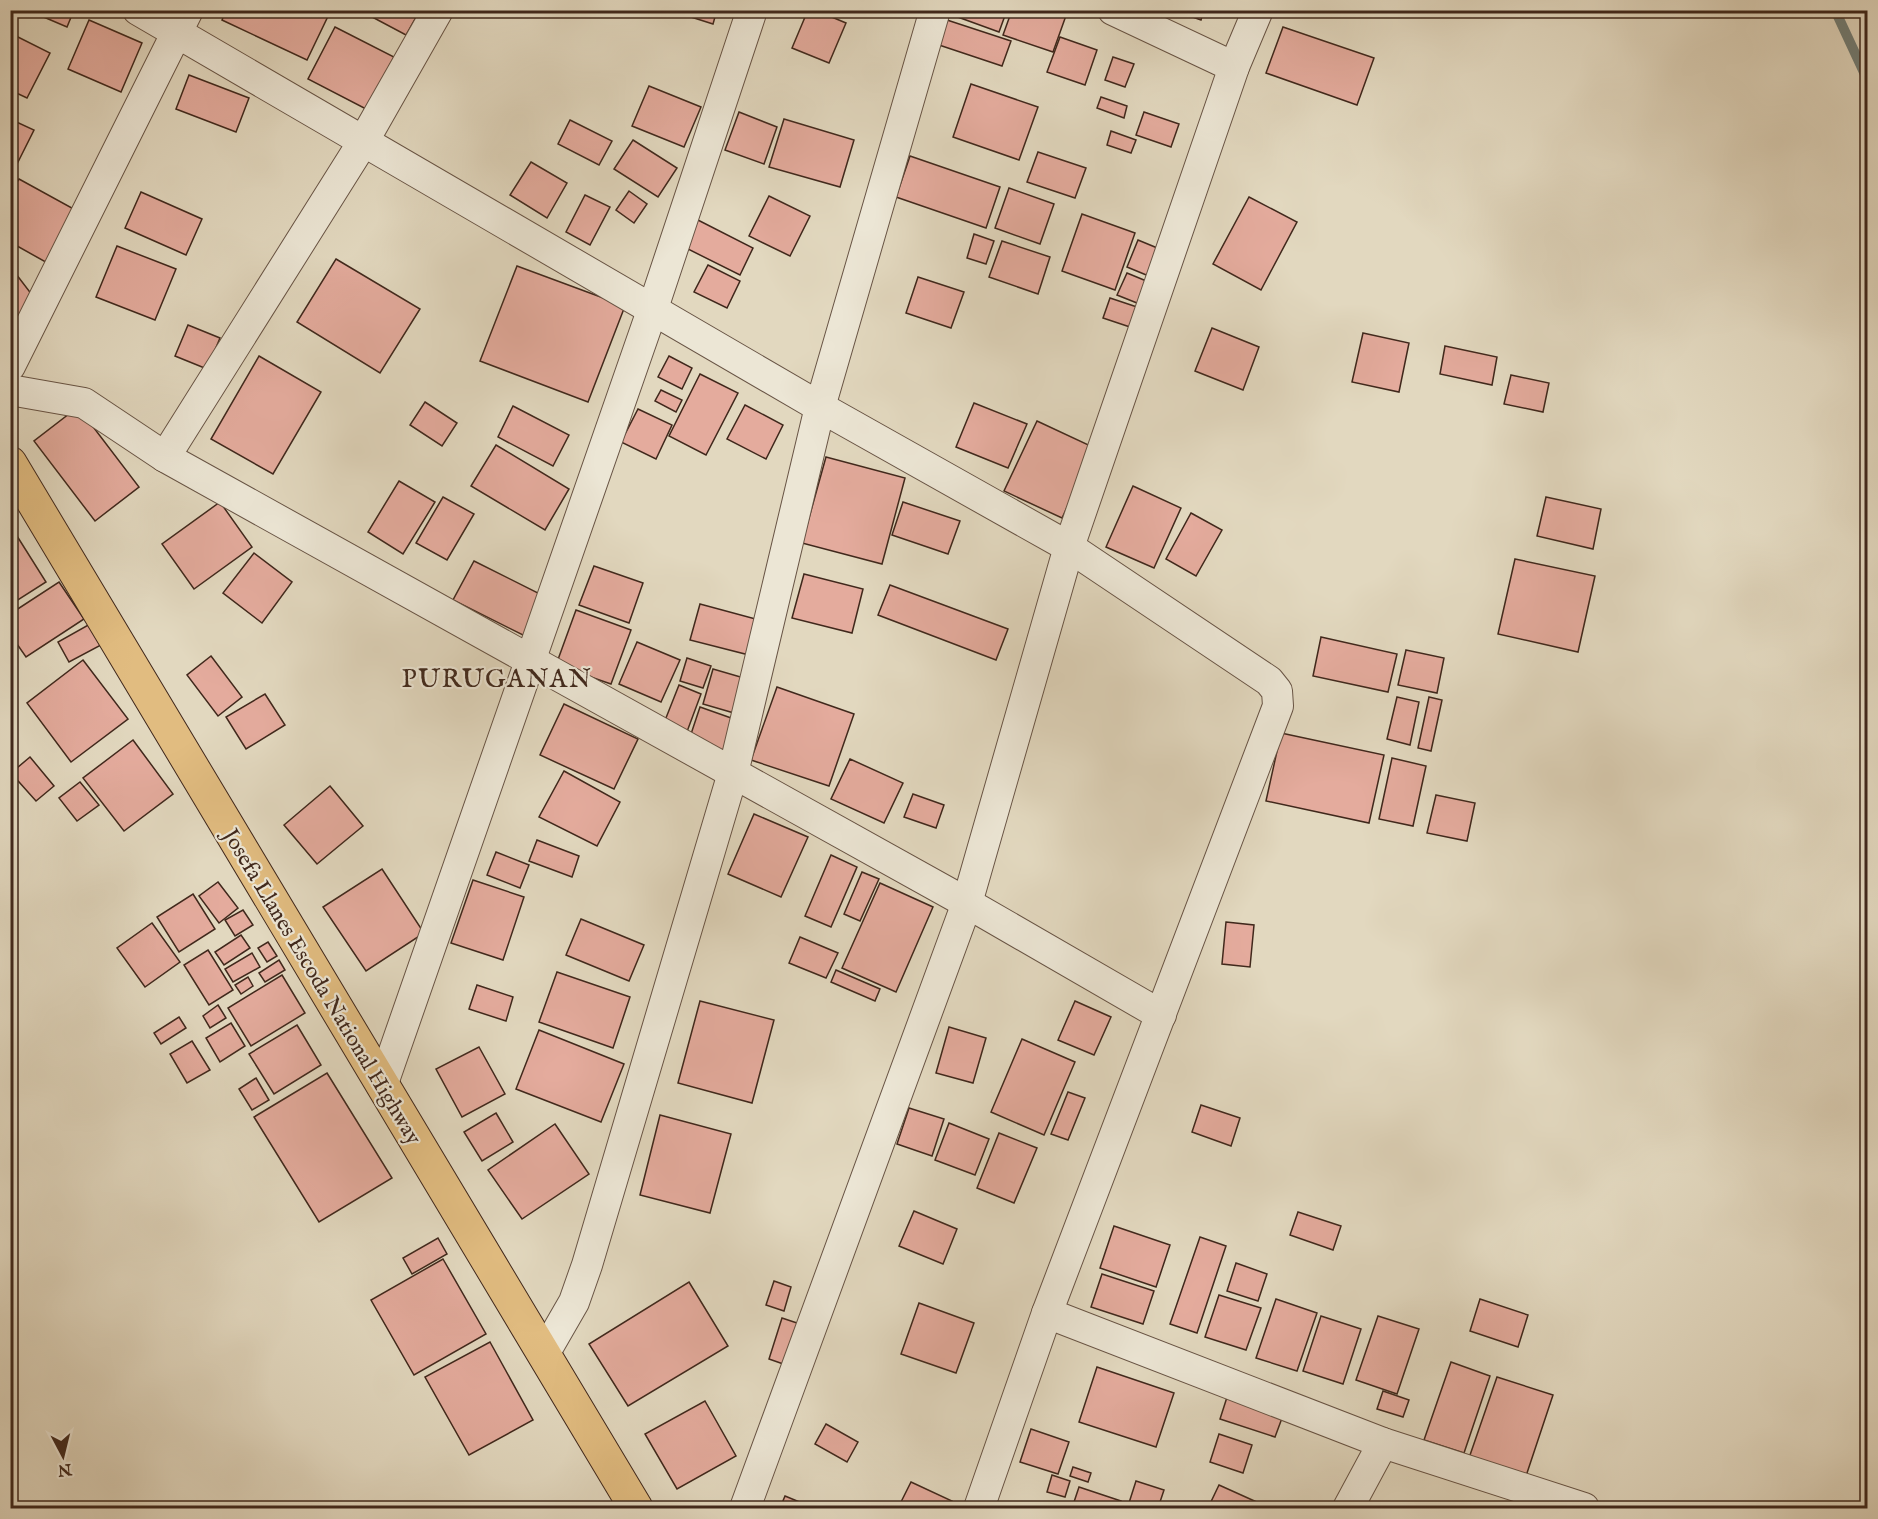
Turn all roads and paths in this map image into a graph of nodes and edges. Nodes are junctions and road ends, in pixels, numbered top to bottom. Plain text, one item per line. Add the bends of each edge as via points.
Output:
1 (138, 10) edge
2 (438, 10) edge
3 (752, 10) edge
4 (935, 10) edge
5 (1113, 10) edge
6 (1258, 10) edge
7 (183, 22) edge
8 (1234, 68) junction
9 (363, 142) junction
10 (653, 308) junction
11 (10, 366) edge
12 (10, 390) edge
13 (820, 407) junction
14 (165, 457) junction
15 (10, 463) edge
16 (1069, 546) junction
17 (529, 660) junction
18 (733, 773) junction
19 (967, 903) junction
20 (1161, 1015) junction
21 (382, 1086) junction
22 (1047, 1313) junction
23 (544, 1354) junction
24 (1383, 1443) junction
25 (636, 1509) edge
26 (746, 1509) edge
27 (979, 1509) edge
28 (1348, 1509) edge
29 (1584, 1509) edge

1 - 7 street
2 - 9 street
3 - 10 street
4 - 13 street
5 - 8 street
6 - 8 street
7 - 9 street
7 - 11 street
8 - 16 street
9 - 10 street
9 - 14 street
10 - 13 street
10 - 17 street
12 - 14 street via 84,403
13 - 16 street
13 - 18 street
14 - 17 street
15 - 21 main road, Josefa Llanes Escoda National Highway
16 - 19 street
16 - 20 street via 1269,681 1277,691 1278,706
17 - 18 street
17 - 21 street
18 - 19 street
18 - 23 street via 587,1264 574,1302
19 - 20 street
19 - 26 street
20 - 22 street
21 - 23 main road, Josefa Llanes Escoda National Highway
22 - 24 street
22 - 27 street
23 - 25 main road, Josefa Llanes Escoda National Highway
24 - 28 street
24 - 29 street

